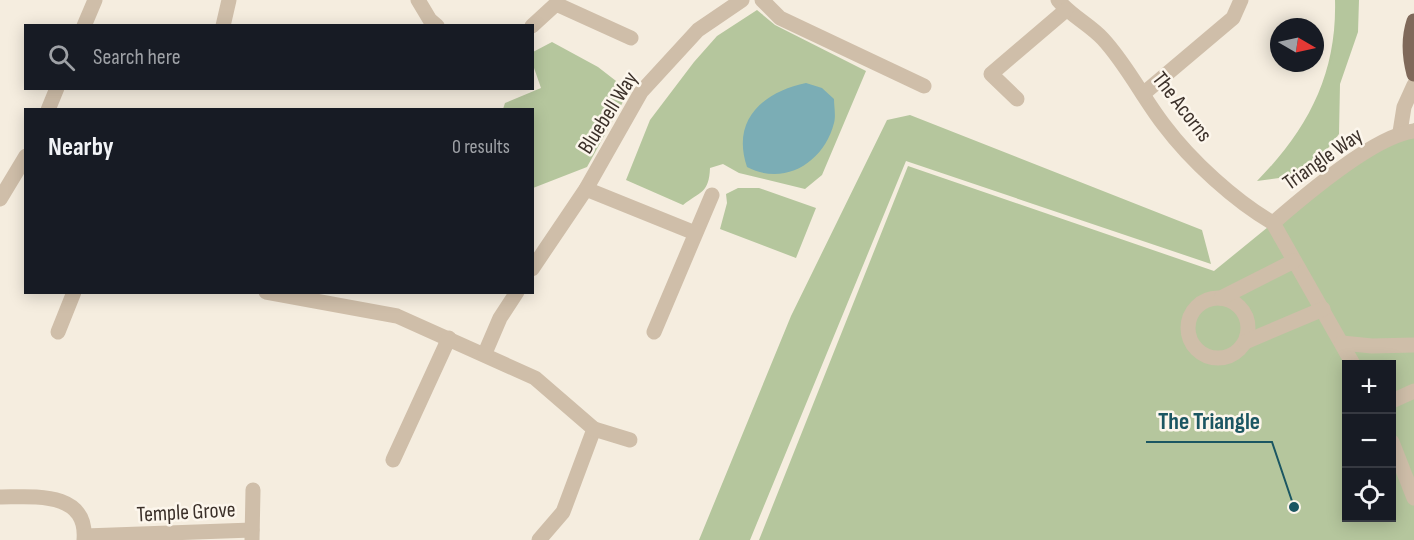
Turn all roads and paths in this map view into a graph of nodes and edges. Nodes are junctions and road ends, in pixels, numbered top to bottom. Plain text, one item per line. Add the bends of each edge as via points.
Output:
1 (95, 0) edge
2 (229, 0) edge
3 (418, 0) edge
4 (742, 0) edge
5 (762, 0) edge
6 (1241, 0) edge
7 (1062, 5) edge
8 (1414, 21) edge
9 (85, 24) edge
10 (223, 24) edge
11 (435, 24) edge
12 (534, 24) edge
13 (631, 38) dead end
14 (1414, 74) edge
15 (1414, 85) edge
16 (924, 86) dead end
17 (56, 90) edge
18 (1143, 94) junction
19 (1017, 99) dead end
20 (49, 108) edge
21 (1407, 132) edge
22 (24, 159) edge
23 (586, 189) junction
24 (712, 195) dead end
25 (0, 199) edge
26 (1273, 223) junction
27 (695, 233) junction
28 (1294, 261) junction
29 (534, 266) edge
30 (73, 294) edge
31 (281, 294) edge
32 (516, 294) edge
33 (296, 296) edge
34 (1221, 298) junction
35 (1323, 309) junction
36 (58, 332) dead end
37 (654, 332) dead end
38 (449, 338) junction
39 (1245, 342) junction
40 (1342, 343) junction
41 (1414, 345) edge
42 (484, 353) junction
43 (1351, 360) edge
44 (1414, 391) edge
45 (1396, 399) edge
46 (594, 429) junction
47 (630, 440) dead end
48 (1396, 452) edge
49 (393, 460) dead end
50 (253, 490) dead end
51 (0, 497) edge
52 (1414, 498) edge
53 (252, 535) edge
54 (85, 538) edge
55 (123, 538) edge
56 (544, 539) edge

1 - 9 street
2 - 10 street
3 - 11 street
4 - 23 street, Bluebell Way via 698,30 641,92
5 - 16 street via 780,18
6 - 18 street via 1233,18
7 - 18 street, The Acorns via 1103,38
7 - 19 street, The Acorns via 991,74
8 - 14 main road via 1410,57
12 - 13 street via 556,4
15 - 21 street, Triangle Way via 1404,107
17 - 20 street
18 - 26 street, The Acorns via 1164,126 1194,158 1251,211
21 - 26 street, Triangle Way via 1304,196
22 - 25 street
23 - 27 street
23 - 29 street, Bluebell Way
24 - 27 street
26 - 28 street
27 - 37 street
28 - 34 street
28 - 35 street
30 - 36 street
31 - 33 street
32 - 42 street
33 - 38 street via 397,316
34 - 39 street via 1244,313 1248,332
34 - 39 street via 1202,302 1190,316 1188,336 1192,346 1209,358 1220,359 1239,351
35 - 39 street
35 - 40 street
38 - 42 street
38 - 49 street
40 - 41 street
40 - 43 street
42 - 46 street via 535,378
44 - 45 street
46 - 47 street
46 - 56 street via 563,512
48 - 52 street
50 - 53 street, Temple Grove
51 - 54 street, Temple Grove via 56,498 65,502 78,515
53 - 55 street, Temple Grove
54 - 55 street, Temple Grove

